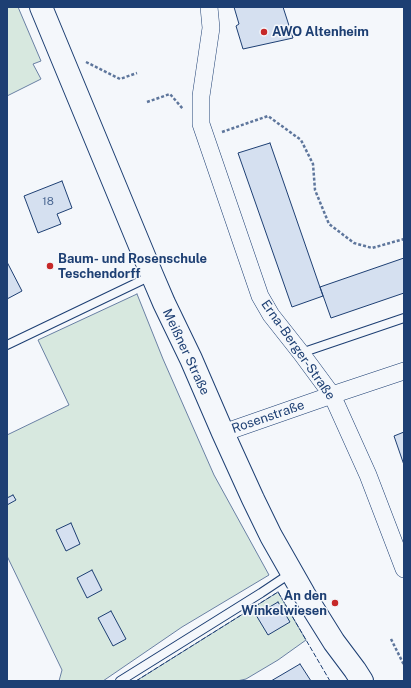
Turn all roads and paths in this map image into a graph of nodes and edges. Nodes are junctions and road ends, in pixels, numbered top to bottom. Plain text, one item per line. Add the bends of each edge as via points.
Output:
1 (41, 7) edge
2 (209, 7) edge
3 (65, 65) junction
4 (137, 73) dead end
5 (147, 102) dead end
6 (204, 131) junction
7 (404, 239) edge
8 (152, 275) junction
9 (404, 318) edge
10 (7, 345) edge
11 (301, 353) junction
12 (404, 371) edge
13 (332, 395) junction
14 (223, 433) junction
15 (404, 569) edge
16 (291, 572) junction
17 (391, 639) dead end
18 (404, 665) edge
19 (120, 681) edge
20 (362, 681) edge

1 - 3 main road, Meißner Straße
2 - 6 street, Erna-Berger-Straße via 210,28 201,96
3 - 4 path via 81,59 120,79
3 - 8 main road, Meißner Straße
5 - 6 path via 170,94
6 - 7 path via 268,116 301,140 313,164 315,190 329,224 354,242 372,248
6 - 11 street, Erna-Berger-Straße via 260,296 271,315
8 - 10 lane
8 - 14 main road, Meißner Straße
9 - 11 lane
11 - 13 street, Erna-Berger-Straße
12 - 13 street, Rosenstraße
13 - 14 street, Rosenstraße
13 - 15 street, Erna-Berger-Straße via 368,476
14 - 16 main road, Meißner Straße via 271,536
16 - 19 lane
16 - 20 main road, Meißner Straße via 334,642
17 - 18 path

